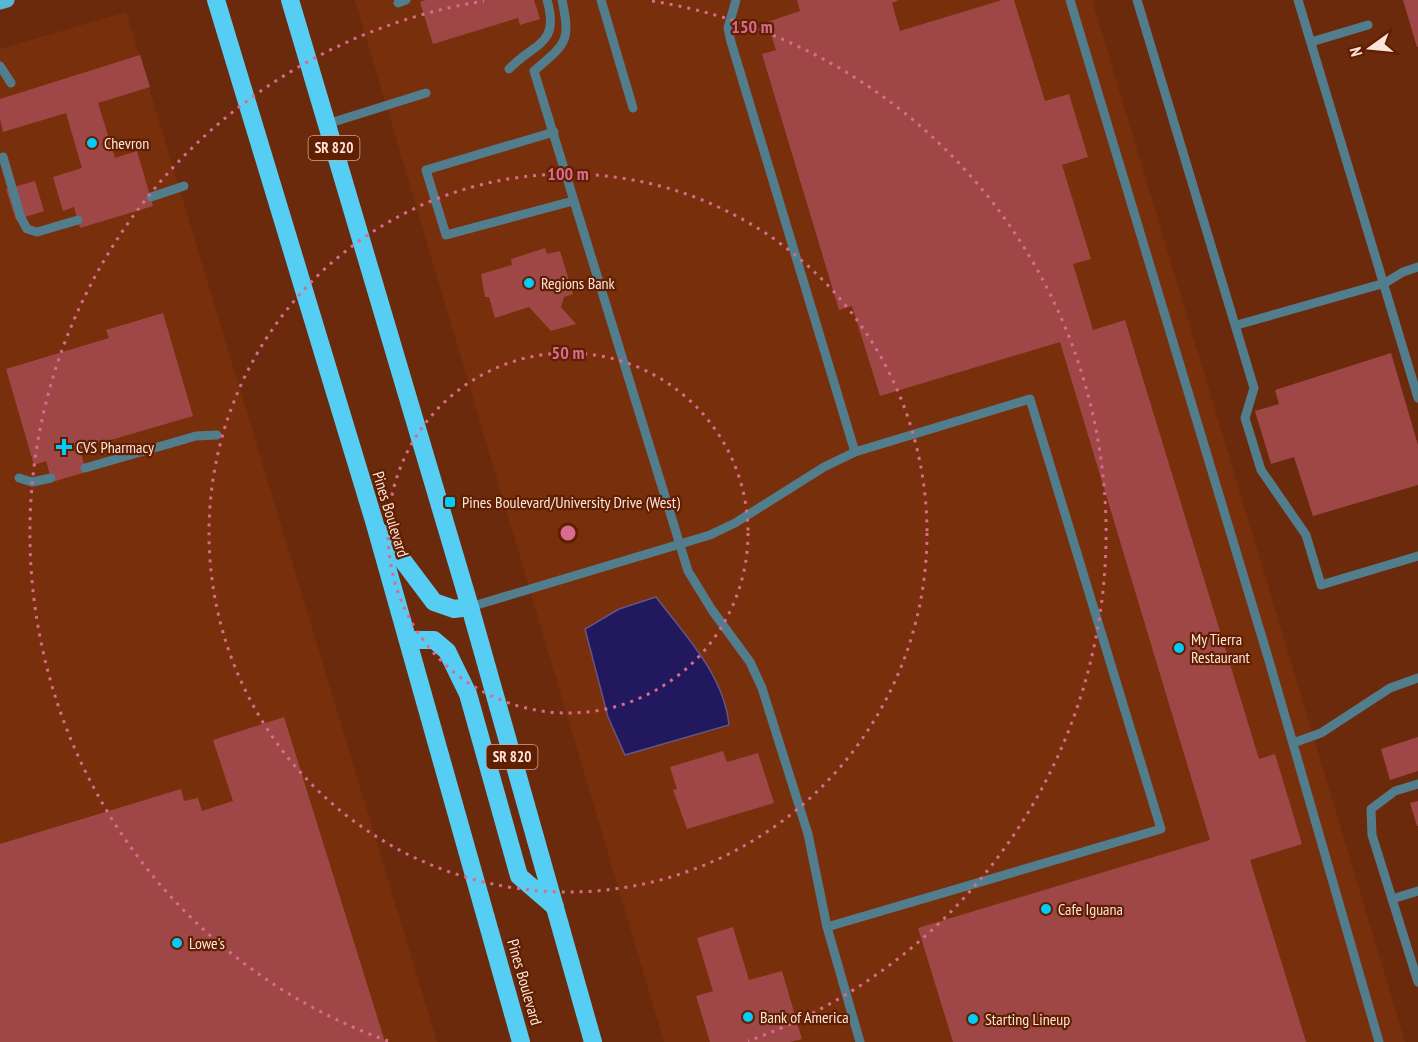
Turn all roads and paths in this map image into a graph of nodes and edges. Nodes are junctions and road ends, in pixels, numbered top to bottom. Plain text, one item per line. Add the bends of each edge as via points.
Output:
1 (7, 0) edge
2 (216, 0) edge
3 (290, 0) edge
4 (547, 0) edge
5 (562, 0) edge
6 (601, 0) edge
7 (736, 0) edge
8 (1070, 0) edge
9 (1137, 0) edge
10 (1298, 0) edge
11 (0, 2) edge
12 (1368, 25) dead end
13 (1311, 42) junction
14 (0, 66) edge
15 (509, 69) dead end
16 (11, 83) dead end
17 (426, 93) dead end
18 (633, 108) dead end
19 (327, 124) junction
20 (554, 132) junction
21 (3, 157) dead end
22 (184, 186) dead end
23 (151, 197) dead end
24 (573, 201) junction
25 (78, 220) dead end
26 (1418, 267) edge
27 (1385, 283) junction
28 (1237, 325) junction
29 (1418, 398) edge
30 (216, 435) dead end
31 (855, 452) junction
32 (85, 468) dead end
33 (19, 478) dead end
34 (51, 478) dead end
35 (374, 521) junction
36 (680, 546) junction
37 (1418, 556) edge
38 (470, 606) junction
39 (408, 640) junction
40 (1418, 678) edge
41 (1293, 742) junction
42 (1418, 784) edge
43 (1418, 891) edge
44 (1392, 899) junction
45 (555, 908) junction
46 (827, 927) junction
47 (1415, 962) edge
48 (1418, 982) edge
49 (521, 1042) edge
50 (593, 1042) edge
51 (860, 1042) edge
52 (1379, 1042) edge

1 - 11 main road
2 - 35 highway, Pines Boulevard
3 - 19 highway, SR 820
4 - 15 lane via 552,25 546,39
5 - 20 lane via 568,30 562,47 534,71
6 - 18 lane
7 - 31 lane via 729,28 731,42
8 - 41 lane
9 - 28 lane
10 - 13 lane
12 - 13 lane
13 - 27 lane
14 - 16 lane
17 - 19 lane
19 - 38 highway, SR 820
20 - 24 lane
20 - 24 lane via 426,170 446,235
21 - 25 lane via 27,229 37,232
22 - 23 lane
24 - 36 lane
26 - 27 lane
27 - 28 lane
27 - 29 lane
28 - 37 lane via 1254,388 1245,418 1261,470 1306,536 1321,585
30 - 32 lane via 196,436
31 - 36 lane via 735,523
31 - 46 lane via 1030,399 1161,830
33 - 34 lane via 32,482
35 - 38 highway via 434,602 454,609
35 - 39 highway, Pines Boulevard
36 - 38 lane
36 - 46 lane via 688,571 750,662 762,688 815,860
38 - 45 highway, SR 820
39 - 45 highway via 434,640 447,651 468,694 519,876
39 - 49 highway, Pines Boulevard
40 - 41 lane via 1390,688 1321,733
41 - 52 lane
42 - 44 lane via 1395,791 1371,809 1372,835
43 - 44 lane
44 - 47 lane
45 - 50 highway, SR 820
46 - 51 lane
47 - 48 lane

